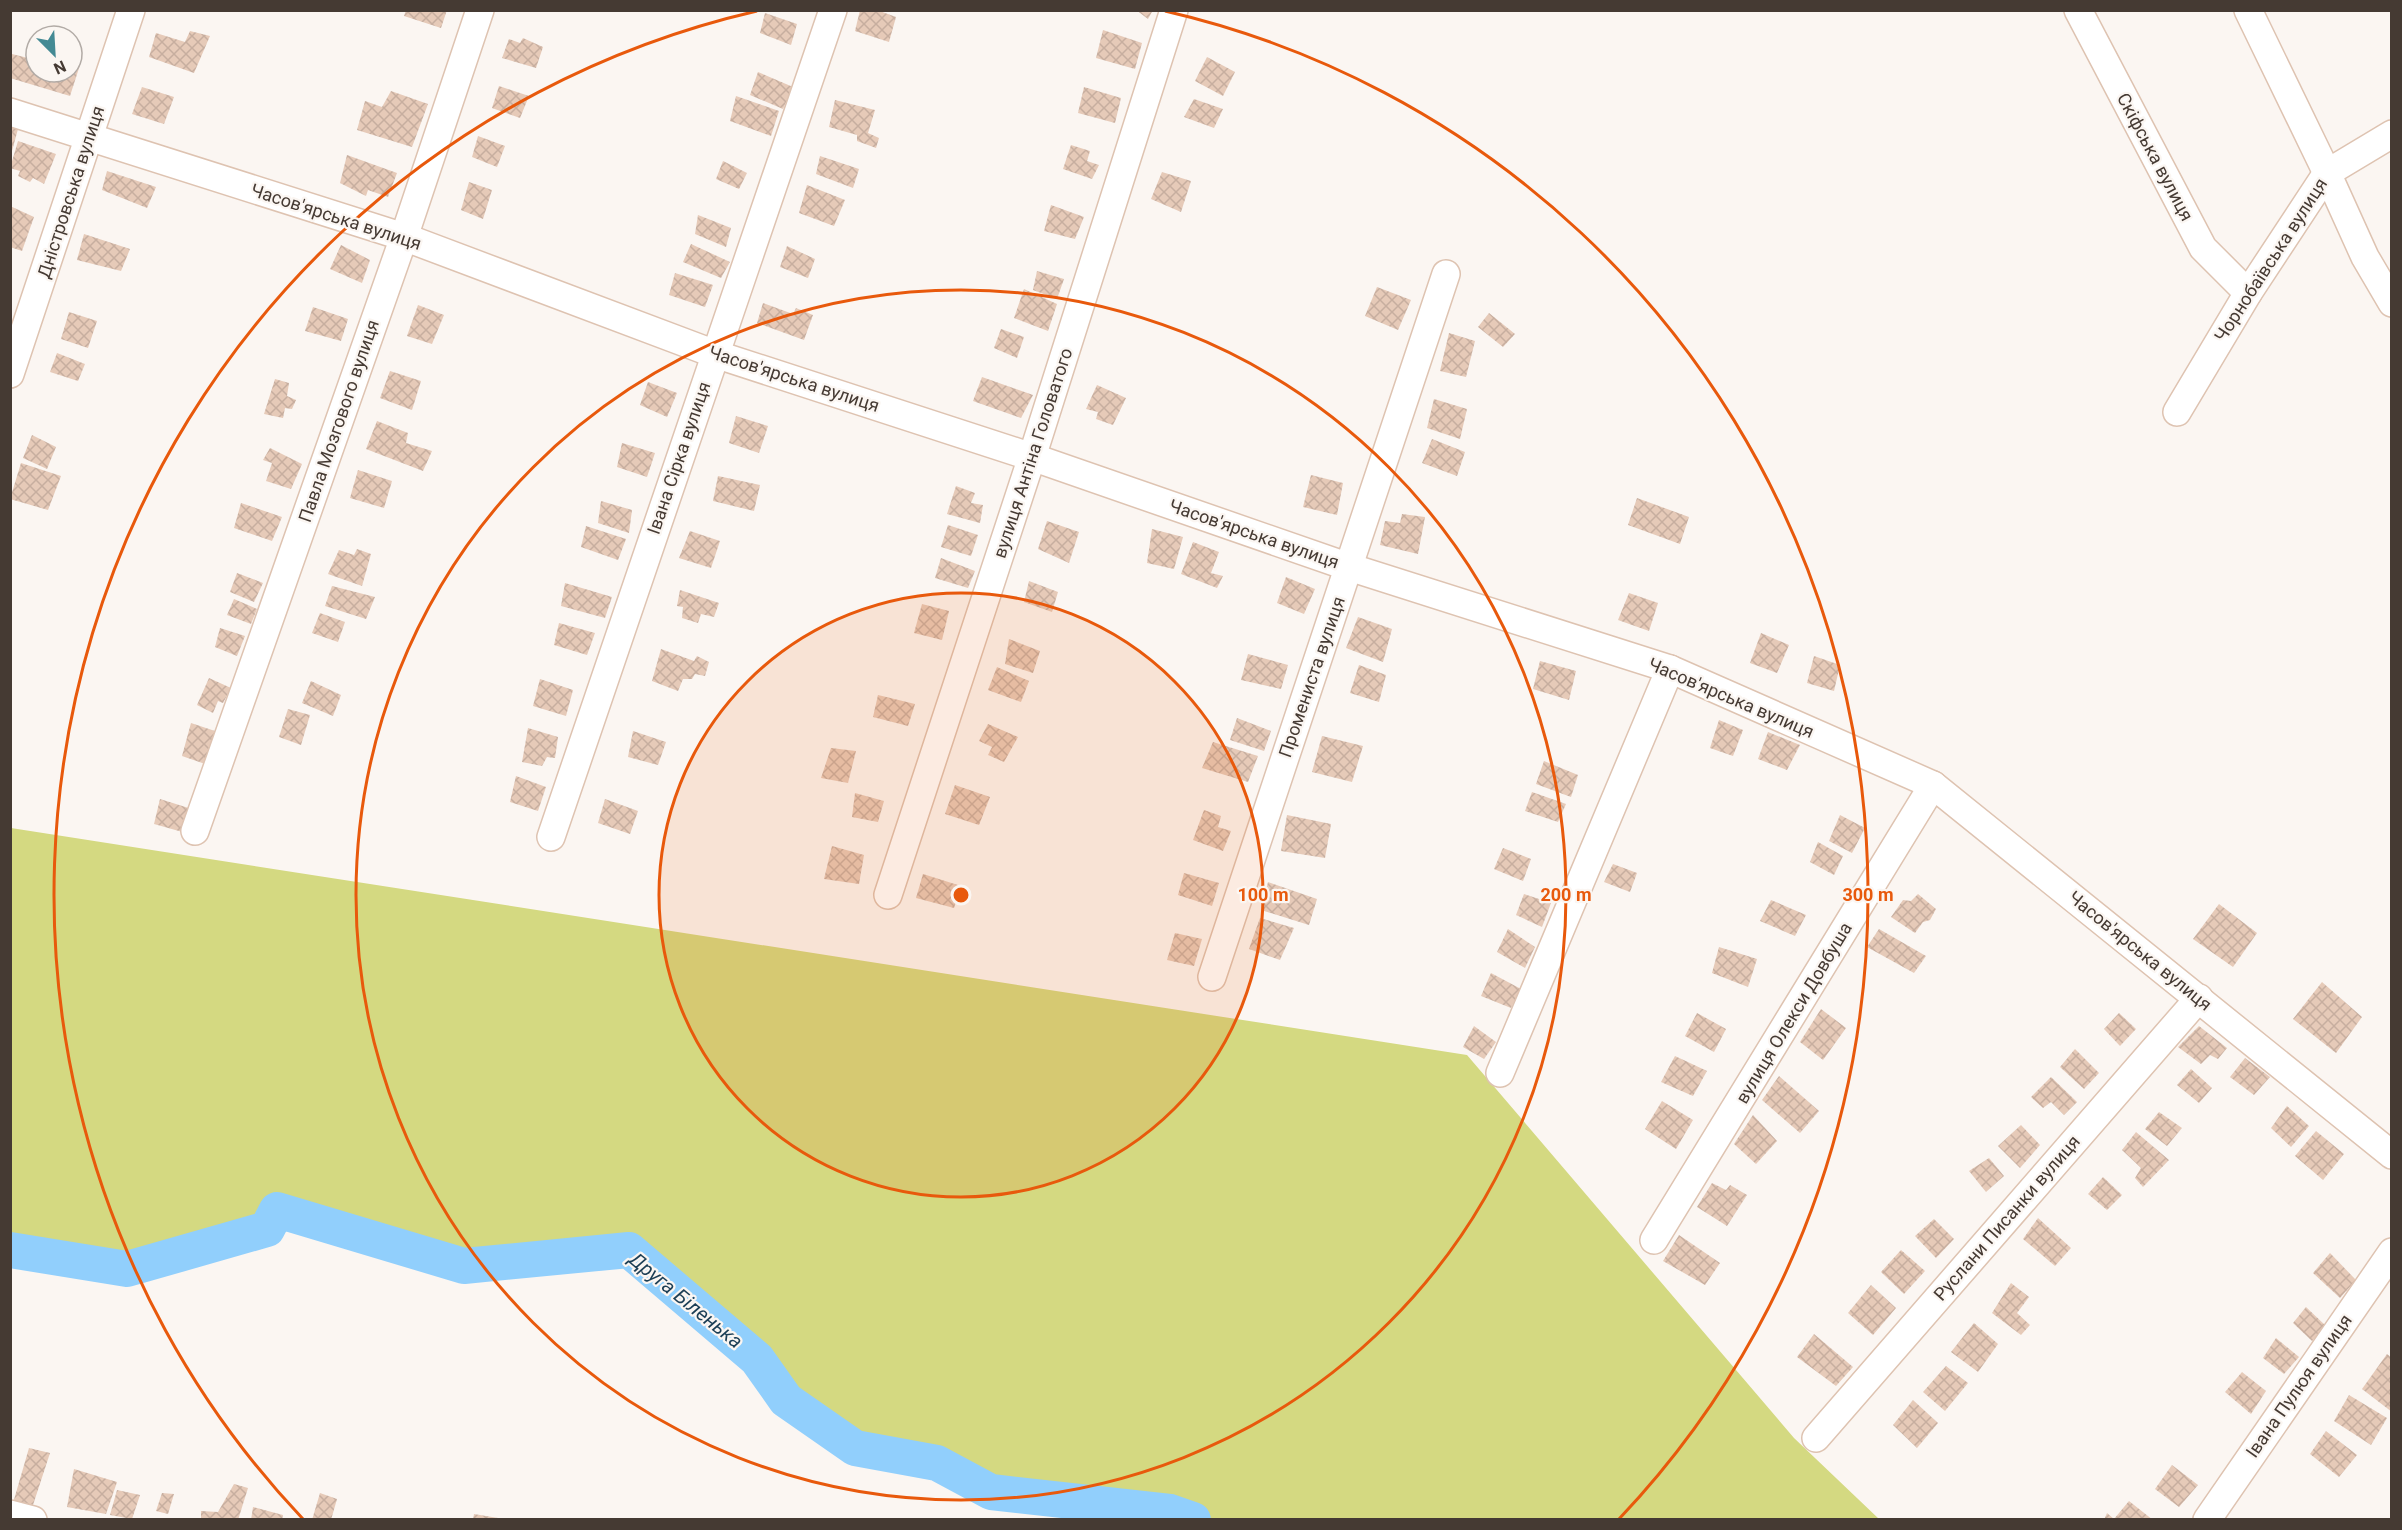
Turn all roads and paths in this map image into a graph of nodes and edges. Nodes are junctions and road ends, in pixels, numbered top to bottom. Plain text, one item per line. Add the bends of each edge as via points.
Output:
1 (131, 10) edge
2 (480, 10) edge
3 (833, 10) edge
4 (1174, 10) edge
5 (2078, 10) edge
6 (2248, 10) edge
7 (10, 112) edge
8 (2391, 134) edge
9 (88, 139) junction
10 (2327, 173) junction
11 (404, 237) junction
12 (1446, 274) dead end
13 (2248, 293) junction
14 (2391, 303) edge
15 (715, 354) junction
16 (10, 374) edge
17 (2177, 412) dead end
18 (1032, 457) junction
19 (1349, 567) junction
20 (1670, 669) junction
21 (1933, 785) junction
22 (195, 831) dead end
23 (551, 837) dead end
24 (888, 895) dead end
25 (1212, 977) dead end
26 (2199, 998) junction
27 (1500, 1073) dead end
28 (2391, 1155) edge
29 (1654, 1240) dead end
30 (2391, 1252) edge
31 (1816, 1438) dead end
32 (10, 1514) edge
33 (33, 1520) edge
34 (2207, 1520) edge

1 - 9 street, Дністровська вулиця
2 - 11 street, Павла Мозгового вулиця
3 - 15 street, Івана Сірка вулиця
4 - 18 street, вулиця Антіна Головатого
5 - 13 street, Скіфська вулиця via 2203,248
6 - 10 street
7 - 9 street, Часов'ярська вулиця
8 - 10 street, Чорнобаївська вулиця
9 - 11 street, Часов'ярська вулиця
9 - 16 street, Дністровська вулиця
10 - 13 street, Чорнобаївська вулиця
10 - 14 street via 2365,258
11 - 15 street, Часов'ярська вулиця
11 - 22 street, Павла Мозгового вулиця
12 - 19 street, Промениста вулиця
13 - 17 street, Чорнобаївська вулиця
15 - 18 street, Часов'ярська вулиця
15 - 23 street, Івана Сірка вулиця
18 - 19 street, Часов'ярська вулиця
18 - 24 street, вулиця Антіна Головатого
19 - 20 street, Часов'ярська вулиця
19 - 25 street, Промениста вулиця
20 - 21 street, Часов'ярська вулиця
20 - 27 street
21 - 26 street, Часов'ярська вулиця
21 - 29 street, вулиця Олекси Довбуша
26 - 28 street, Часов'ярська вулиця
26 - 31 street, Руслани Писанки вулиця
30 - 34 street, Івана Пулюя вулиця
32 - 33 street

